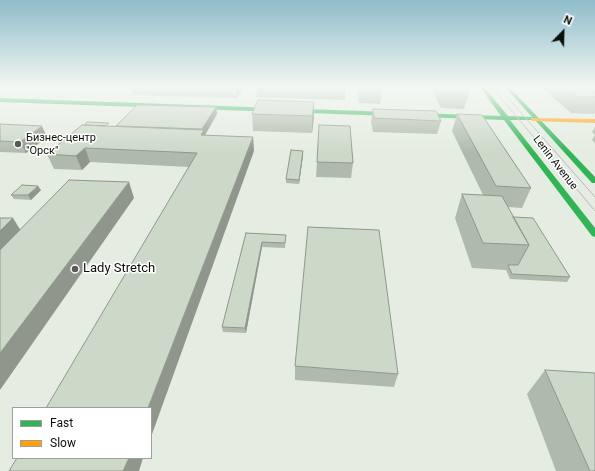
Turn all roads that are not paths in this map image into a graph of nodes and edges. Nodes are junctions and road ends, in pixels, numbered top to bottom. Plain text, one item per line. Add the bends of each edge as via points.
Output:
1 (252, 109) edge
2 (498, 109) edge
3 (528, 109) edge
4 (505, 118) junction
5 (538, 119) junction
6 (595, 120) edge
7 (595, 181) edge
8 (595, 234) edge

1 - 4 street
2 - 4 street, Lenin Avenue
3 - 5 street, Lenin Avenue
4 - 5 street
4 - 8 street, Lenin Avenue
5 - 6 street
5 - 7 street, Lenin Avenue

